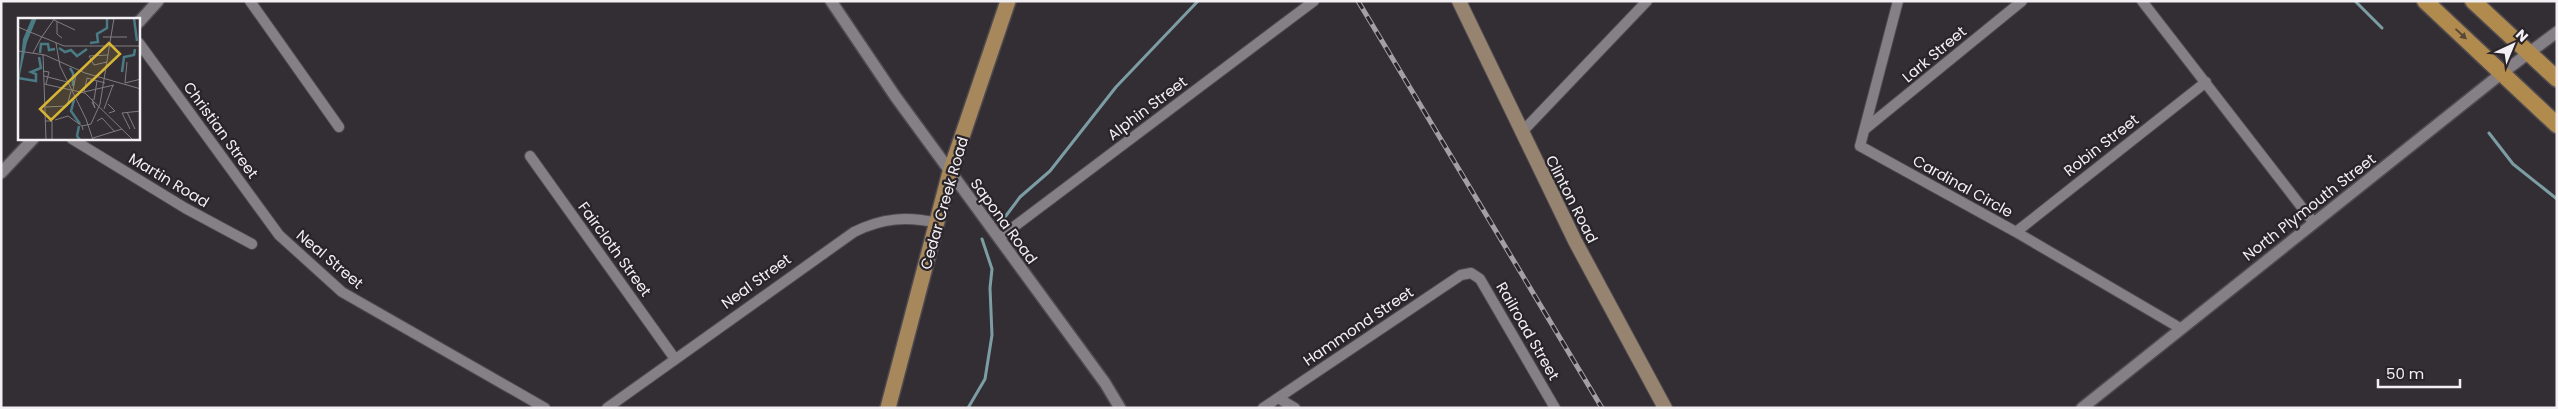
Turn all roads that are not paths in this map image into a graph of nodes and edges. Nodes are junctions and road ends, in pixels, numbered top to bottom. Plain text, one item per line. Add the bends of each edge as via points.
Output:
1 (158, 1) edge
2 (250, 1) edge
3 (831, 1) edge
4 (1008, 1) edge
5 (1314, 1) edge
6 (1459, 1) edge
7 (1647, 1) edge
8 (1898, 1) edge
9 (2022, 1) edge
10 (2142, 1) edge
11 (2425, 1) edge
12 (2473, 1) edge
13 (140, 21) edge
14 (2557, 32) edge
15 (140, 44) edge
16 (2529, 53) junction
17 (2502, 72) junction
18 (2557, 79) edge
19 (2206, 82) junction
20 (2557, 124) edge
21 (339, 127) dead end
22 (1865, 128) junction
23 (1521, 133) junction
24 (32, 140) edge
25 (74, 140) edge
26 (530, 156) dead end
27 (950, 172) junction
28 (1, 173) edge
29 (937, 223) junction
30 (2314, 223) junction
31 (2016, 232) junction
32 (279, 235) joint
33 (998, 238) junction
34 (252, 244) dead end
35 (1471, 273) joint
36 (2180, 328) junction
37 (675, 359) junction
38 (1278, 398) junction
39 (545, 408) edge
40 (607, 408) edge
41 (888, 408) edge
42 (1120, 408) edge
43 (1263, 408) edge
44 (1294, 408) edge
45 (1555, 408) edge
46 (1665, 408) edge
47 (2082, 408) edge

1 - 13 street
2 - 21 street
3 - 27 street, Sapona Road
4 - 27 main road, Cedar Creek Road
5 - 33 street, Alphin Street
6 - 23 main road, Clinton Road
7 - 23 street
8 - 22 street, Cardinal Circle
9 - 22 street, Lark Street
10 - 19 street
11 -> 17 highway
12 - 16 highway
14 - 16 street, North Plymouth Street
15 - 32 street, Christian Street
16 - 17 street, North Plymouth Street
16 - 18 highway
17 - 20 highway
17 - 30 street, North Plymouth Street
19 - 30 street
19 - 31 street, Robin Street
22 - 31 street, Cardinal Circle via 1860,146
23 - 46 main road, Clinton Road
24 - 28 street
25 - 34 street, Martin Road via 185,208
26 - 37 street, Faircloth Street
27 - 29 main road, Cedar Creek Road
27 - 33 street, Sapona Road
29 - 37 street, Neal Street via 916,218 890,219 854,232
29 - 41 main road, Cedar Creek Road
30 - 36 street, North Plymouth Street
31 - 36 street, Cardinal Circle
32 - 39 street, Neal Street via 342,292
33 - 42 street, Sapona Road
35 - 38 street, Hammond Street via 1461,274
35 - 45 street, Railroad Street via 1480,279
36 - 47 street, North Plymouth Street
37 - 40 street, Neal Street
38 - 43 street, Hammond Street
38 - 44 street

